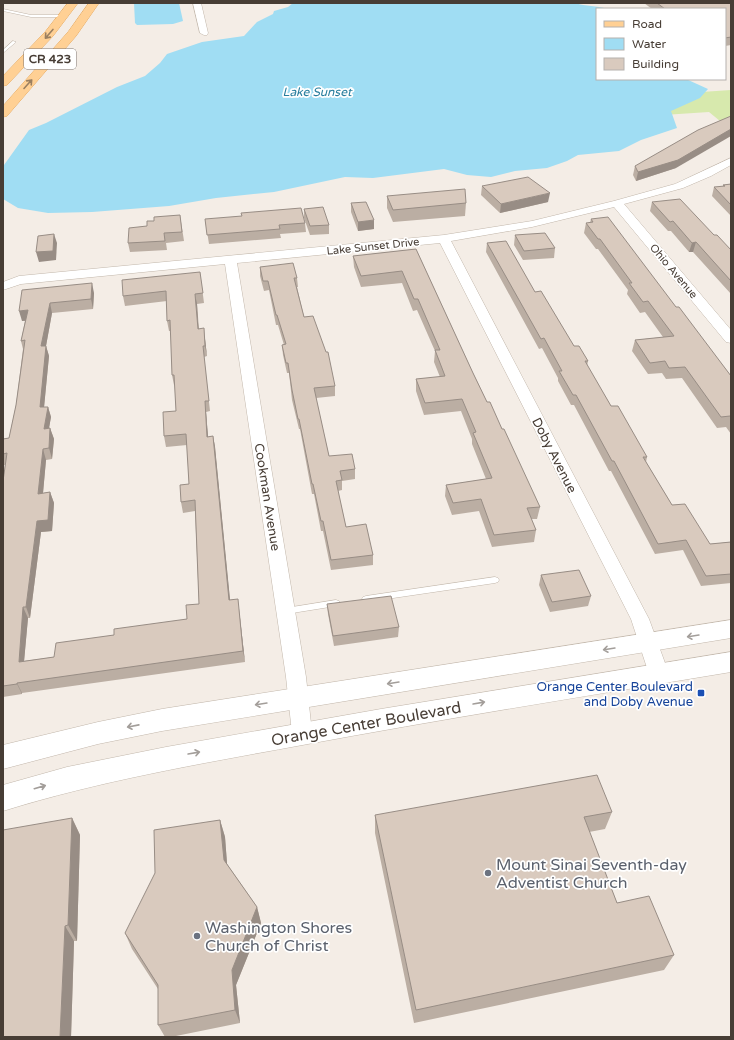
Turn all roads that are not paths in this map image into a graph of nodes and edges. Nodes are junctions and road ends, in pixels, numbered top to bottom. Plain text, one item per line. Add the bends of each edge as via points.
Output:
1 (73, 3) edge
2 (94, 3) edge
3 (197, 3) edge
4 (3, 10) edge
5 (64, 16) junction
6 (204, 34) dead end
7 (14, 42) dead end
8 (3, 52) edge
9 (3, 83) edge
10 (3, 113) edge
11 (731, 161) edge
12 (617, 203) junction
13 (444, 239) junction
14 (231, 260) junction
15 (4, 286) edge
16 (726, 328) edge
17 (731, 339) edge
18 (495, 580) dead end
19 (358, 600) edge
20 (343, 602) edge
21 (286, 611) junction
22 (731, 629) edge
23 (648, 643) junction
24 (731, 662) edge
25 (659, 674) junction
26 (299, 697) junction
27 (302, 734) junction
28 (3, 758) edge
29 (3, 798) edge

1 - 5 main road, CR 423
10 -> 2 main road, CR 423 via 72,34
3 - 6 street
4 - 5 lane via 31,16
5 -> 9 main road, CR 423
7 - 8 lane
11 - 12 street, Lake Sunset Drive via 679,186
12 - 13 street, Lake Sunset Drive via 532,224
12 - 16 street, Ohio Avenue
13 - 14 street, Lake Sunset Drive
13 - 23 street, Doby Avenue via 640,618
14 - 15 street, Lake Sunset Drive via 19,280
14 - 21 street, Cookman Avenue
16 - 17 street, Ohio Avenue
18 - 19 lane
20 - 21 lane
21 - 26 street, Cookman Avenue
22 -> 23 street
23 - 25 street, Doby Avenue
23 -> 26 street
24 - 25 street, Orange Center Boulevard
27 -> 25 street, Orange Center Boulevard
26 - 27 street, Cookman Avenue
26 -> 28 street via 98,733
29 -> 27 street, Orange Center Boulevard via 76,776

